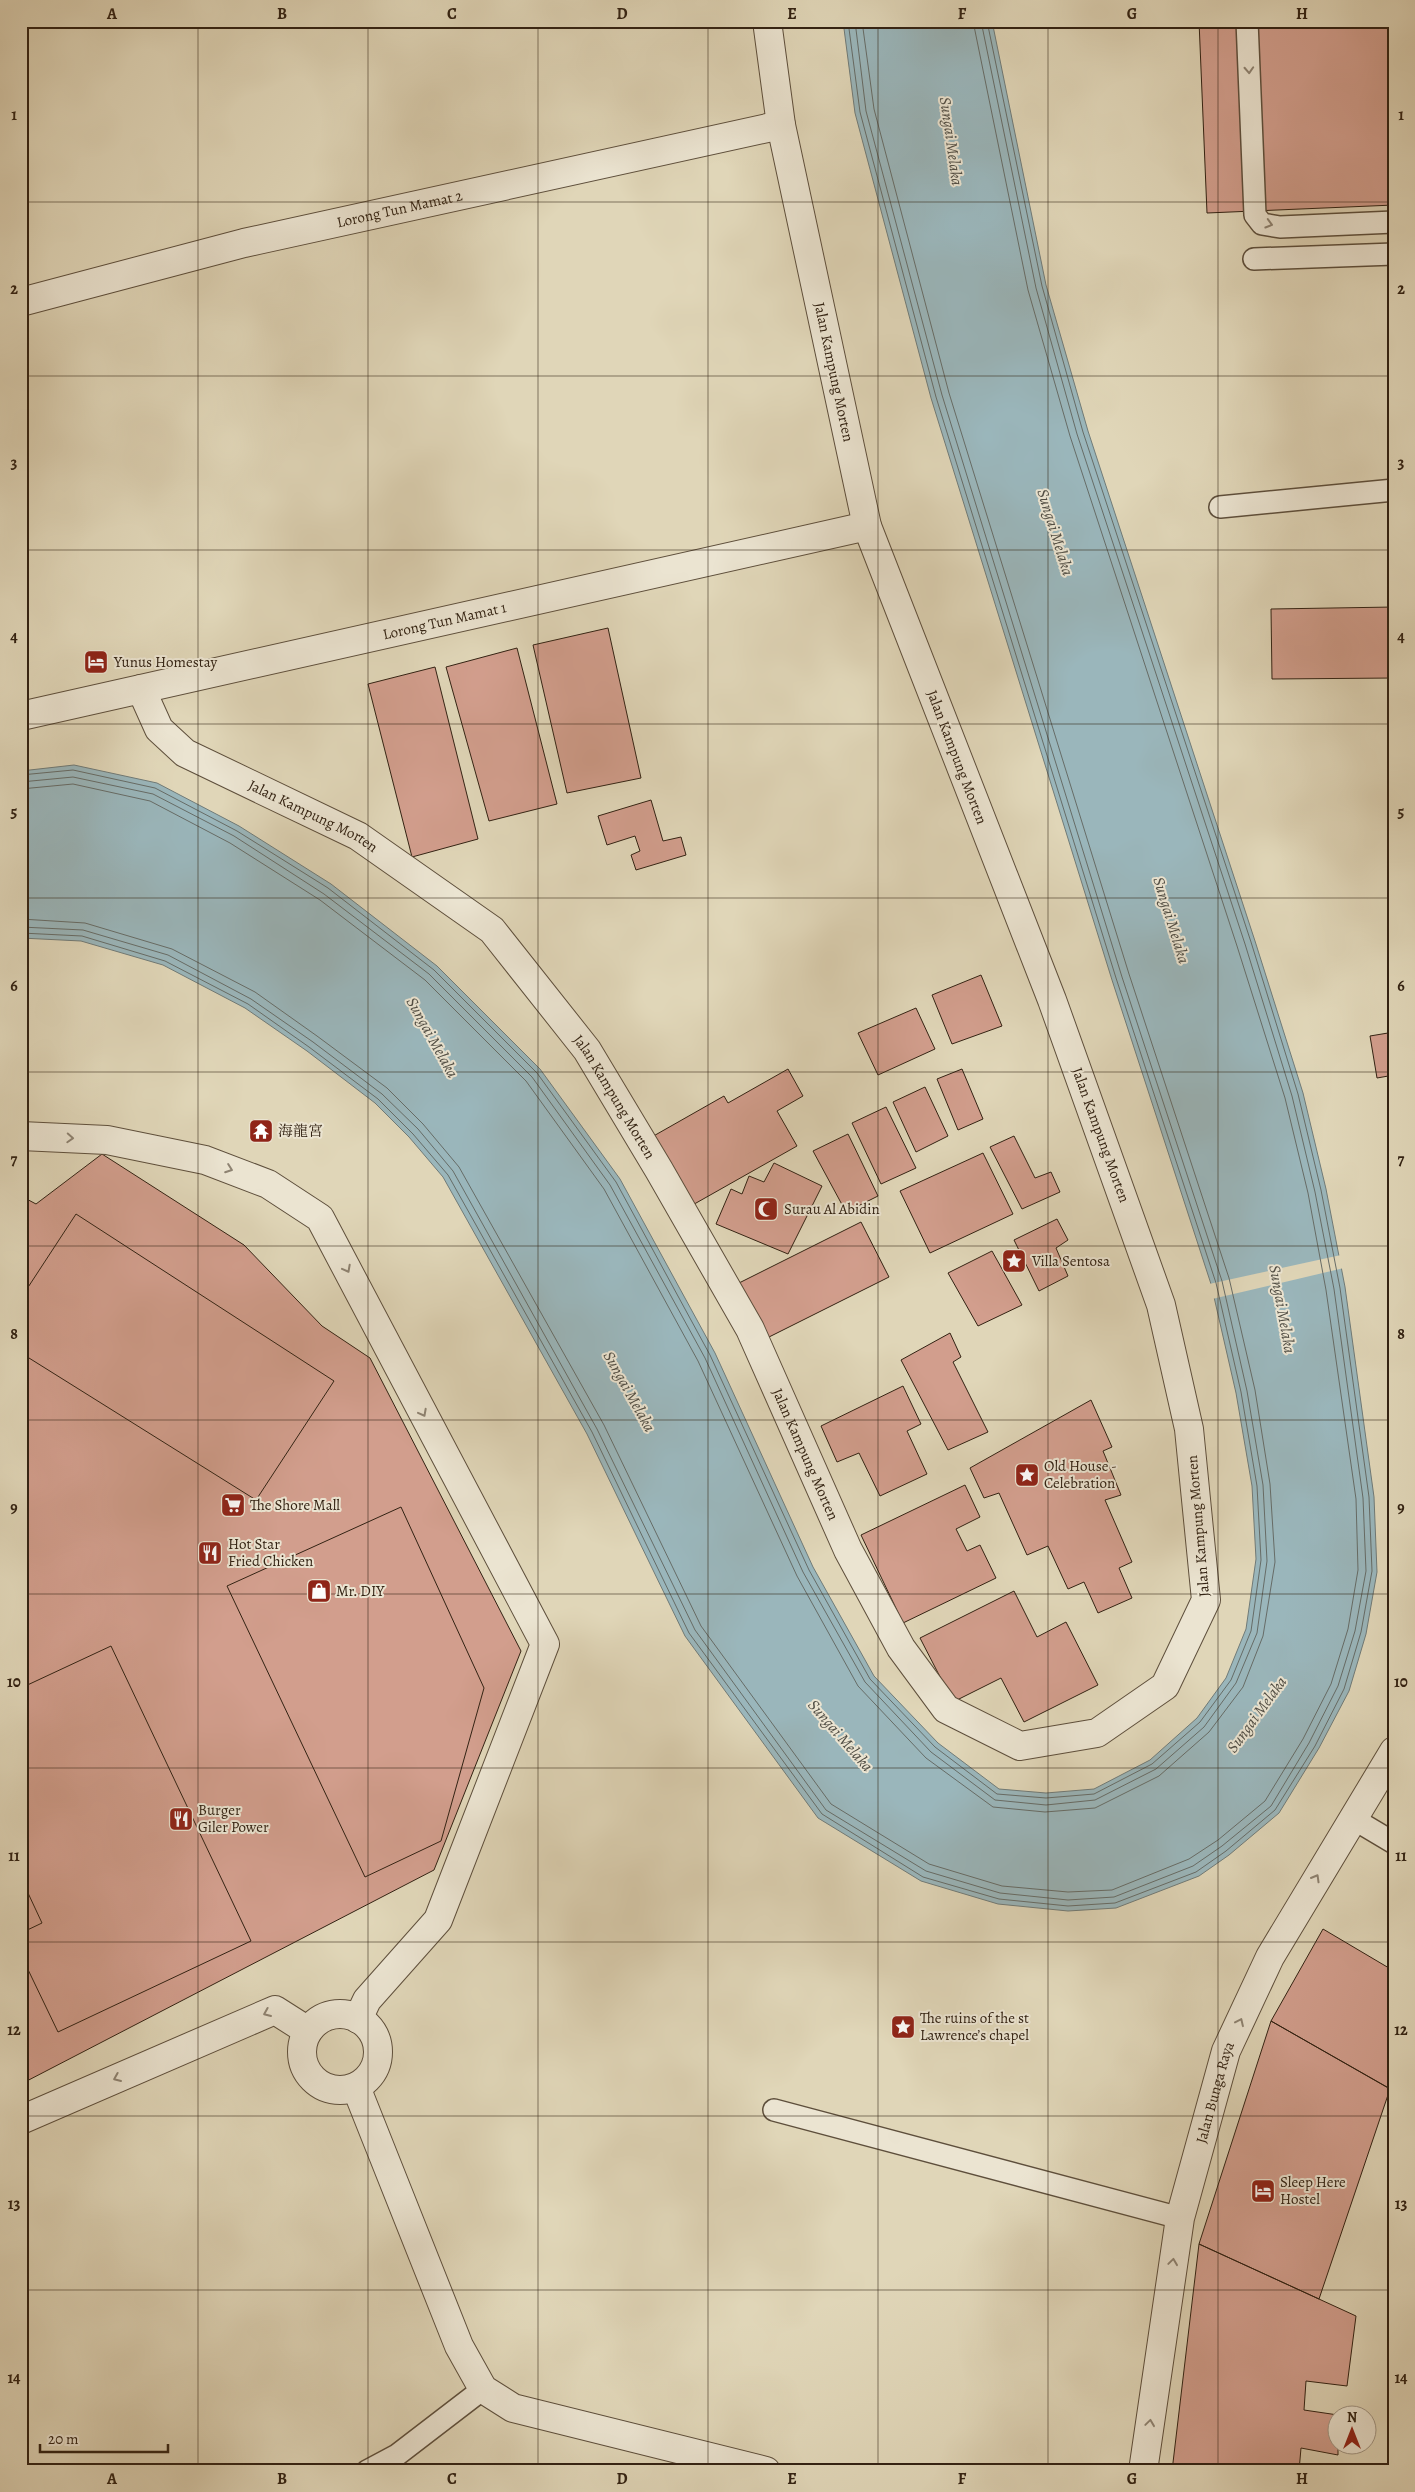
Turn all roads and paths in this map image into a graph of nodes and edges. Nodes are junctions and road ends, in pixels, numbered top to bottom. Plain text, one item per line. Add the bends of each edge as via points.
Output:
1 (767, 21) edge
2 (1246, 21) edge
3 (781, 125) junction
4 (1394, 222) edge
5 (1394, 254) edge
6 (1254, 259) dead end
7 (21, 302) edge
8 (1394, 490) edge
9 (1220, 507) dead end
10 (867, 526) junction
11 (141, 689) junction
12 (21, 716) edge
13 (21, 1136) edge
14 (1394, 1750) edge
15 (1352, 1818) junction
16 (1394, 1843) edge
17 (358, 2019) junction
18 (308, 2032) junction
19 (356, 2087) junction
20 (774, 2110) dead end
21 (21, 2120) edge
22 (1180, 2218) junction
23 (483, 2389) junction
24 (366, 2471) edge
25 (766, 2471) edge
26 (1143, 2471) edge

1 - 3 street, Jalan Kampung Morten
2 -> 4 lane via 1255,215 1262,224 1280,227
3 - 7 street, Lorong Tun Mamat 2 via 244,243
3 - 10 street, Jalan Kampung Morten
5 - 6 lane
8 - 9 lane
10 - 11 street, Lorong Tun Mamat 1
10 - 11 street, Jalan Kampung Morten via 1052,1000 1147,1263 1161,1305 1190,1429 1206,1600 1165,1686 1097,1733 1020,1746 946,1709 901,1648 848,1550 750,1329 660,1170 586,1050 492,930 358,836 185,753 159,728
11 - 12 street, Lorong Tun Mamat 1
13 -> 17 street via 107,1140 205,1160 268,1184 320,1218 545,1644 438,1920 367,2000
14 - 15 street, Jalan Bunga Raya
15 - 16 lane
22 -> 15 street, Jalan Bunga Raya via 1226,2050 1270,1957
17 - 18 street via 341,2013 328,2016
17 - 19 street via 373,2032 378,2044 378,2058 375,2070
18 - 19 street via 302,2053 310,2076 332,2089
18 -> 21 street via 275,2010
19 - 23 street via 459,2346
20 - 22 lane
26 -> 22 street, Jalan Bunga Raya
23 - 24 lane via 397,2455
23 - 25 street via 513,2408

